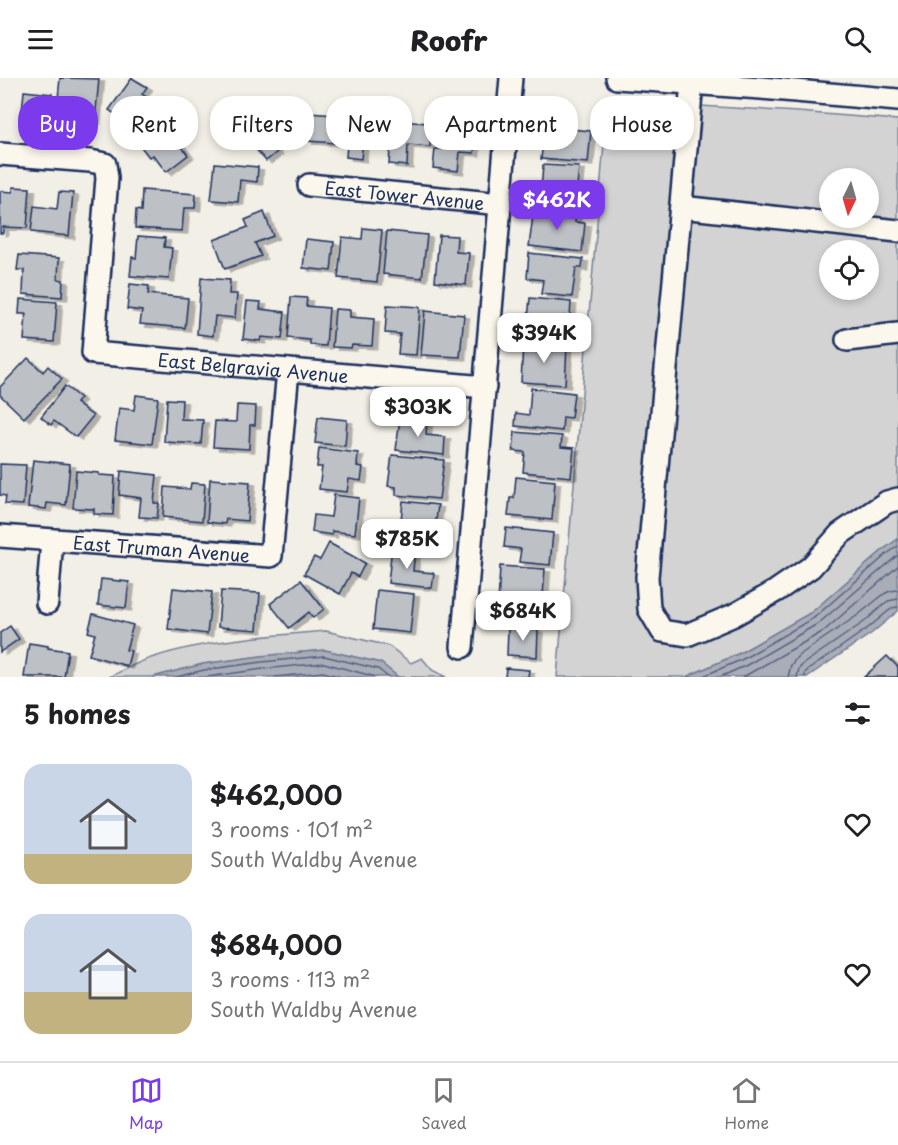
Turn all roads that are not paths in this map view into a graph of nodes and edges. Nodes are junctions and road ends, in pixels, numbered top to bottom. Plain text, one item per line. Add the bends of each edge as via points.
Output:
1 (511, 78) edge
2 (617, 78) edge
3 (692, 83) junction
4 (762, 83) edge
5 (898, 100) edge
6 (0, 154) edge
7 (309, 185) dead end
8 (501, 204) junction
9 (681, 207) junction
10 (898, 231) edge
11 (898, 334) edge
12 (847, 340) dead end
13 (288, 370) junction
14 (485, 387) junction
15 (898, 499) edge
16 (0, 536) edge
17 (52, 540) junction
18 (47, 603) dead end
19 (462, 647) dead end

1 - 8 street
2 - 3 street
3 - 4 street
3 - 9 street
4 - 5 street
6 - 13 street, East Belgravia Avenue via 105,164 93,353
7 - 8 street, East Tower Avenue
8 - 14 street
9 - 10 street
9 - 15 street via 647,576 649,609 662,631 687,635 734,615 811,567 840,534 887,502
11 - 12 street
13 - 14 street, East Belgravia Avenue
13 - 17 street, East Truman Avenue via 272,556
14 - 19 street
16 - 17 street, East Truman Avenue
17 - 18 street, East Truman Avenue

